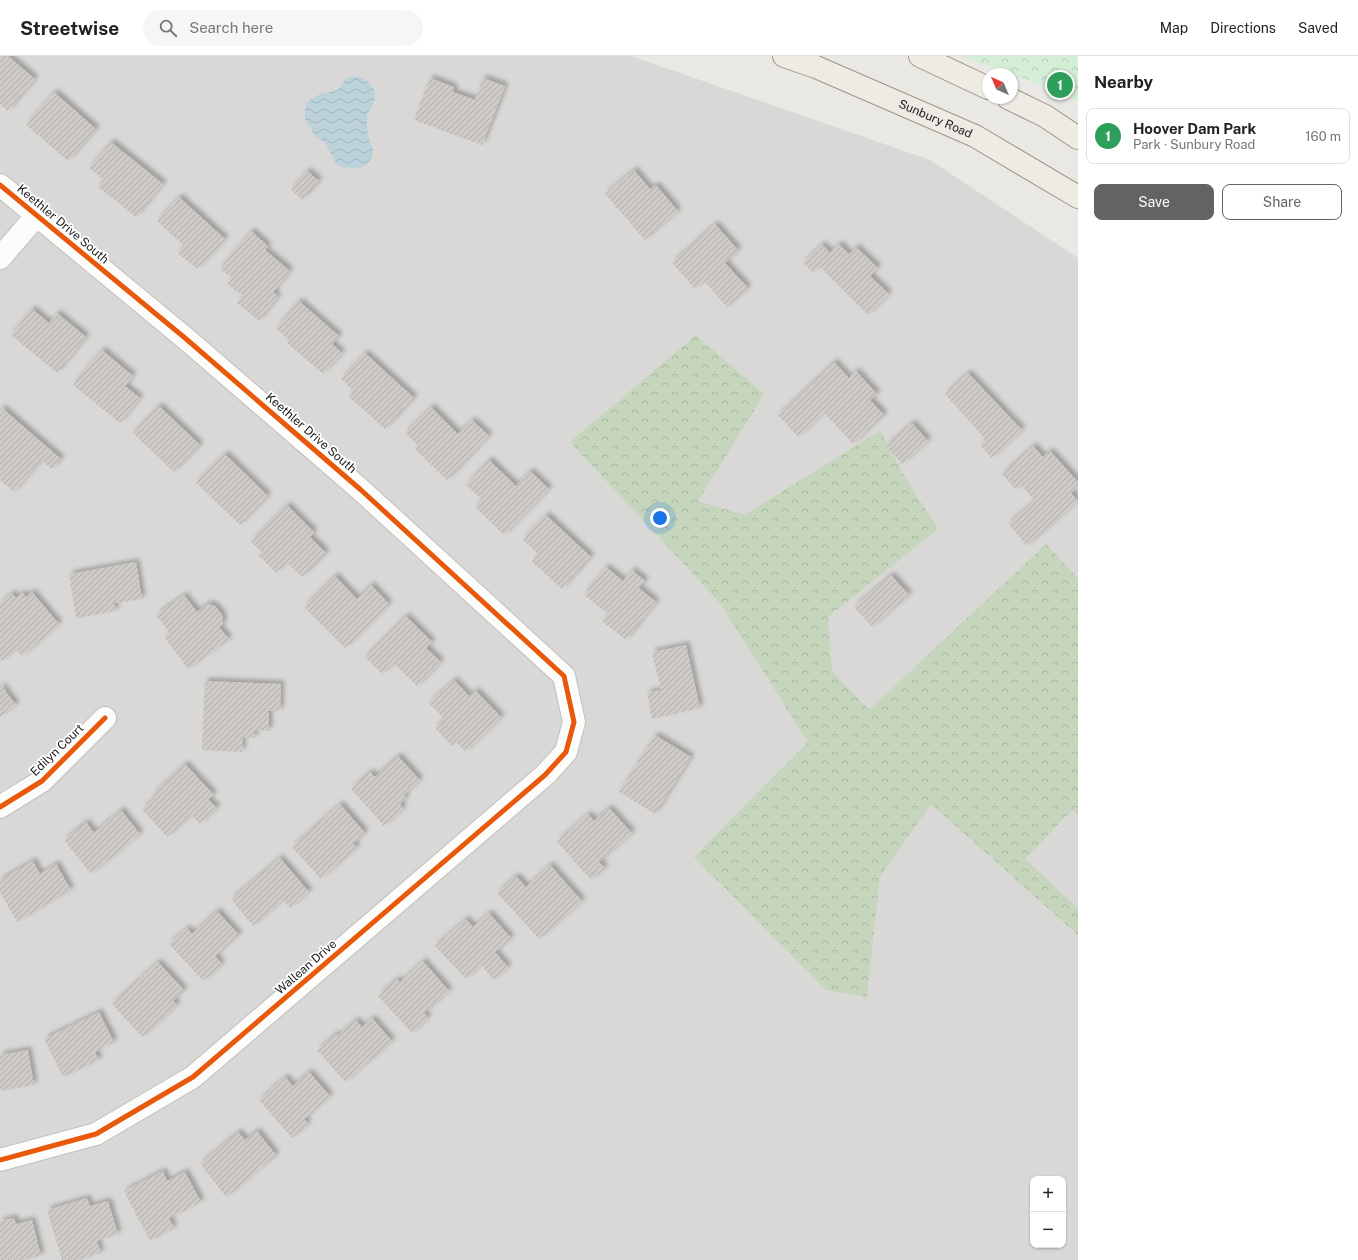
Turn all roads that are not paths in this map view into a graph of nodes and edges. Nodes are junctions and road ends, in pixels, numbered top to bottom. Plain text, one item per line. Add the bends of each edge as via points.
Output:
1 (784, 56) edge
2 (920, 56) edge
3 (982, 85) edge
4 (1018, 103) edge
5 (1078, 138) edge
6 (0, 185) edge
7 (1078, 196) edge
8 (36, 215) junction
9 (0, 258) edge
10 (105, 718) dead end
11 (574, 722) joint
12 (0, 807) edge
13 (0, 1160) edge

1 - 7 main road, Sunbury Road via 816,67 975,136
2 - 3 main road
4 - 5 main road via 1045,116
6 - 8 street, Keethler Drive South
8 - 9 street
8 - 11 street, Keethler Drive South via 185,338 361,490 564,676
10 - 12 street, Edilyn Court via 42,781
11 - 13 street, Wallean Drive via 566,752 545,775 193,1077 96,1134

